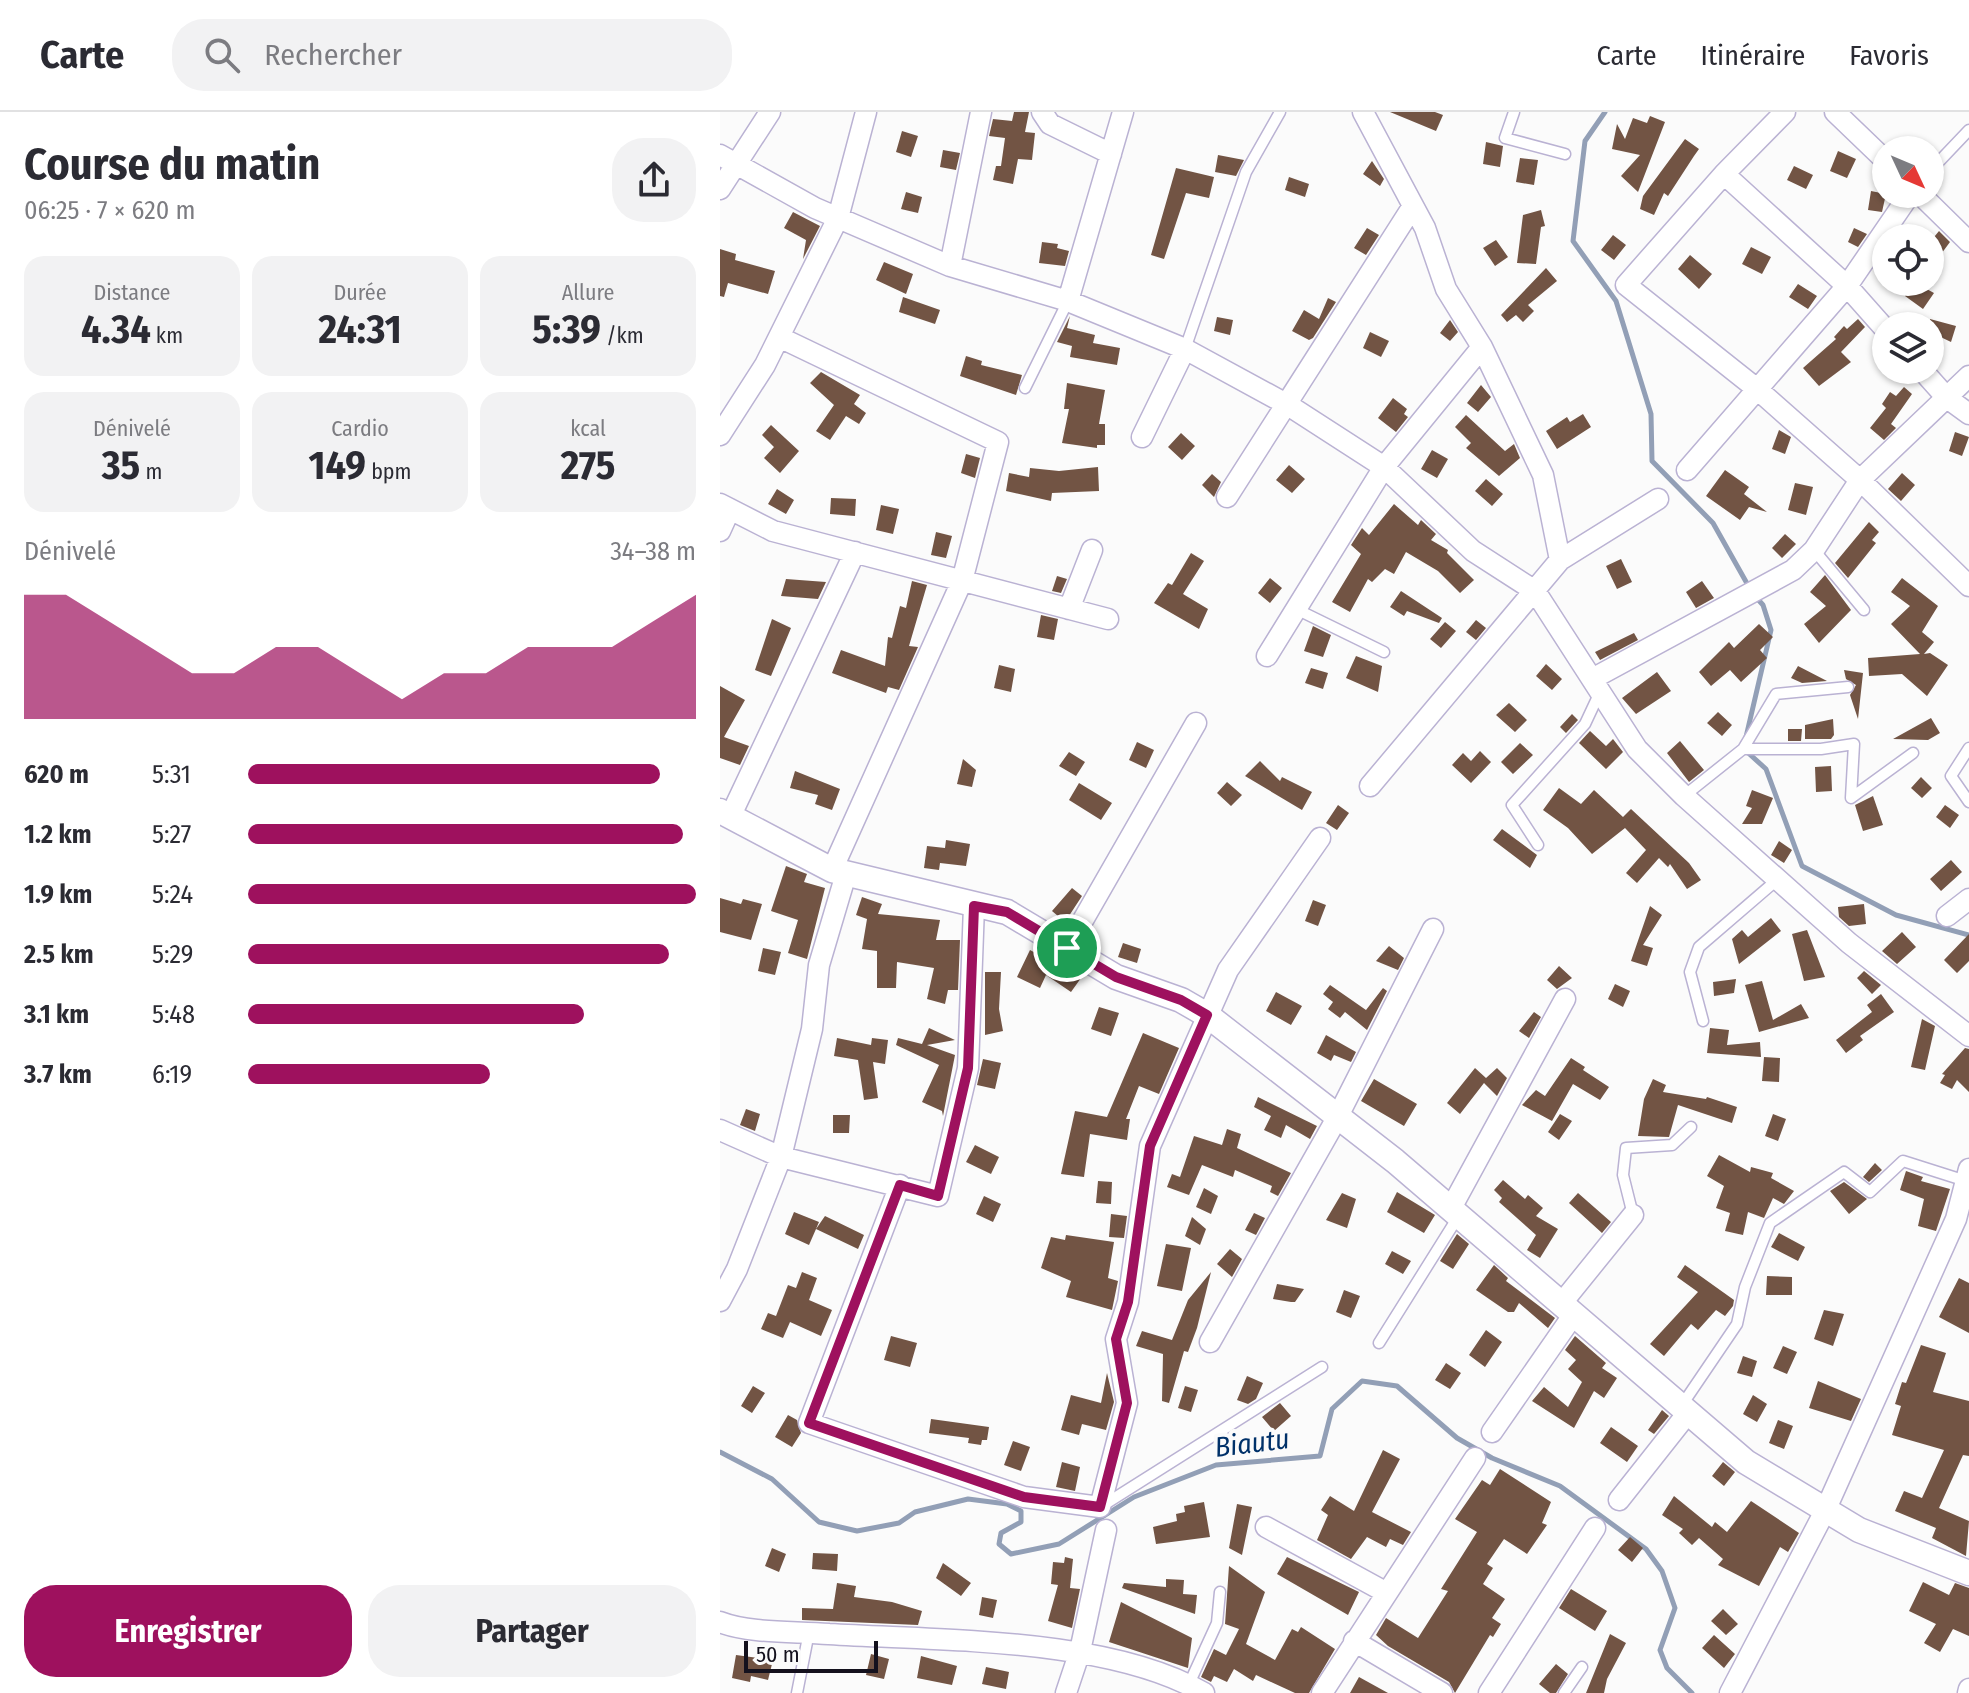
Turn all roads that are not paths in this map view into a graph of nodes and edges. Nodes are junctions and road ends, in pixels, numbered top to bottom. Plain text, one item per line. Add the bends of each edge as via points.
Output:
1 (770, 112) edge
2 (866, 112) edge
3 (981, 112) edge
4 (1042, 112) edge
5 (1123, 112) edge
6 (1280, 112) edge
7 (1363, 112) edge
8 (1514, 112) edge
9 (1785, 112) edge
10 (1835, 112) edge
11 (1969, 130) edge
12 (1872, 148) edge
13 (1111, 154) junction
14 (1565, 154) dead end
15 (1944, 156) edge
16 (728, 160) edge
17 (1724, 174) junction
18 (720, 189) edge
19 (1413, 206) junction
20 (1900, 208) edge
21 (1934, 208) edge
22 (838, 218) junction
23 (1969, 242) edge
24 (950, 266) junction
25 (1847, 286) junction
26 (1068, 301) junction
27 (1872, 314) edge
28 (779, 337) junction
29 (1482, 347) junction
30 (1185, 349) junction
31 (1969, 376) edge
32 (1934, 384) edge
33 (1025, 388) dead end
34 (1757, 389) junction
35 (1947, 398) junction
36 (1288, 405) junction
37 (1969, 414) edge
38 (720, 435) edge
39 (1142, 437) dead end
40 (1384, 467) junction
41 (1687, 470) dead end
42 (1860, 480) junction
43 (1227, 497) dead end
44 (1658, 499) dead end
45 (725, 506) edge
46 (720, 531) edge
47 (1092, 550) dead end
48 (1814, 550) junction
49 (855, 552) junction
50 (1560, 560) junction
51 (962, 581) junction
52 (1969, 586) edge
53 (1535, 591) junction
54 (1069, 609) junction
55 (1296, 609) junction
56 (1864, 610) dead end
57 (1108, 619) dead end
58 (1384, 652) dead end
59 (1267, 656) dead end
60 (1596, 685) junction
61 (1848, 687) dead end
62 (1196, 723) dead end
63 (1969, 748) edge
64 (1743, 749) junction
65 (1913, 753) dead end
66 (1370, 786) dead end
67 (1684, 796) junction
68 (1969, 802) edge
69 (726, 813) edge
70 (1320, 838) dead end
71 (1538, 845) dead end
72 (839, 872) junction
73 (1778, 879) junction
74 (1969, 899) edge
75 (974, 906) junction
76 (1947, 916) dead end
77 (1433, 929) dead end
78 (1067, 948) junction
79 (1565, 999) dead end
80 (1207, 1015) junction
81 (1703, 1021) dead end
82 (1969, 1036) edge
83 (1337, 1118) junction
84 (1691, 1127) dead end
85 (720, 1130) edge
86 (781, 1157) junction
87 (1968, 1175) edge
88 (900, 1185) junction
89 (1454, 1214) junction
90 (1633, 1215) joint
91 (720, 1301) edge
92 (1568, 1309) junction
93 (1210, 1342) dead end
94 (1379, 1343) dead end
95 (1322, 1367) dead end
96 (1683, 1411) junction
97 (1492, 1432) dead end
98 (1475, 1458) dead end
99 (1619, 1500) dead end
100 (1100, 1507) junction
101 (1825, 1511) junction
102 (1266, 1527) dead end
103 (1595, 1528) dead end
104 (1106, 1530) dead end
105 (1969, 1573) edge
106 (1220, 1592) dead end
107 (1387, 1593) junction
108 (720, 1622) edge
109 (809, 1632) junction
110 (1354, 1641) junction
111 (1080, 1651) junction
112 (1582, 1667) dead end
113 (1196, 1688) edge
114 (797, 1693) edge
115 (1066, 1693) edge
116 (1322, 1693) edge
117 (1442, 1693) edge
118 (1489, 1693) edge
119 (1564, 1693) edge
120 (1730, 1693) edge

1 - 16 street
2 - 22 street
3 - 24 street
4 - 13 street via 1050,124
5 - 13 street
6 - 30 lane via 1246,172
7 - 19 street
8 - 14 lane via 1505,138
9 - 17 street
10 - 12 street
11 - 15 lane
13 - 26 street
16 - 18 street
16 - 22 street
17 - 25 street
17 - 34 street via 1626,285
19 - 29 street via 1446,289
19 - 36 street
20 - 25 street
21 - 23 street
22 - 24 street
22 - 28 street
24 - 26 street
25 - 27 street
25 - 34 street
26 - 30 street
26 - 33 lane
28 - 38 street
28 - 51 street via 998,442
29 - 40 street
29 - 50 street via 1543,475
30 - 36 street
30 - 39 street
31 - 35 street
32 - 35 street
34 - 41 street
34 - 42 street
35 - 37 street
35 - 42 street
36 - 40 street
36 - 43 street
40 - 53 street via 1473,551
40 - 55 street
42 - 48 street
42 - 52 street
44 - 50 street
45 - 46 street
45 - 49 street via 773,531
47 - 54 street
48 - 56 lane
48 - 60 street via 1793,570
49 - 51 street
49 - 69 street
50 - 53 street
51 - 54 street
51 - 72 street
53 - 60 street
53 - 66 street
54 - 57 street
55 - 58 lane
55 - 59 street
60 - 67 street via 1637,749
60 - 71 lane via 1585,724 1512,805
61 - 64 lane via 1776,694
62 - 78 street
63 - 68 lane via 1951,776
64 - 65 lane via 1854,744 1851,798
64 - 67 lane
67 - 73 street
69 - 72 street
70 - 80 street via 1228,970
72 - 75 street
72 - 86 street via 812,1029
73 - 81 lane via 1699,947 1690,972
73 - 82 street via 1849,943
74 - 76 street
75 - 78 street via 1007,912
75 - 88 street via 968,1068 938,1196
77 - 83 street
78 - 80 street via 1116,977
79 - 89 street
80 - 83 street
80 - 100 street via 1150,1146 1128,1302 1116,1339 1127,1403
83 - 89 street
83 - 93 street
84 - 90 lane via 1672,1145 1626,1148 1623,1175
85 - 86 street
86 - 88 street
86 - 91 street
87 - 96 lane via 1903,1161 1870,1192 1844,1172 1770,1223 1737,1324
87 - 101 street via 1956,1219
88 - 100 street via 809,1423 1024,1497
89 - 92 street
89 - 94 lane
90 - 92 street
92 - 96 street
92 - 97 street
95 - 100 lane
96 - 99 street
96 - 101 street via 1746,1462
98 - 107 street
101 - 105 street via 1859,1530
101 - 120 street
102 - 107 street
103 - 118 street
104 - 111 street
106 - 113 lane via 1217,1623
107 - 110 street
108 - 109 street
109 - 111 street
109 - 114 lane
110 - 116 street
110 - 117 street
111 - 113 street
111 - 115 street
112 - 119 lane

